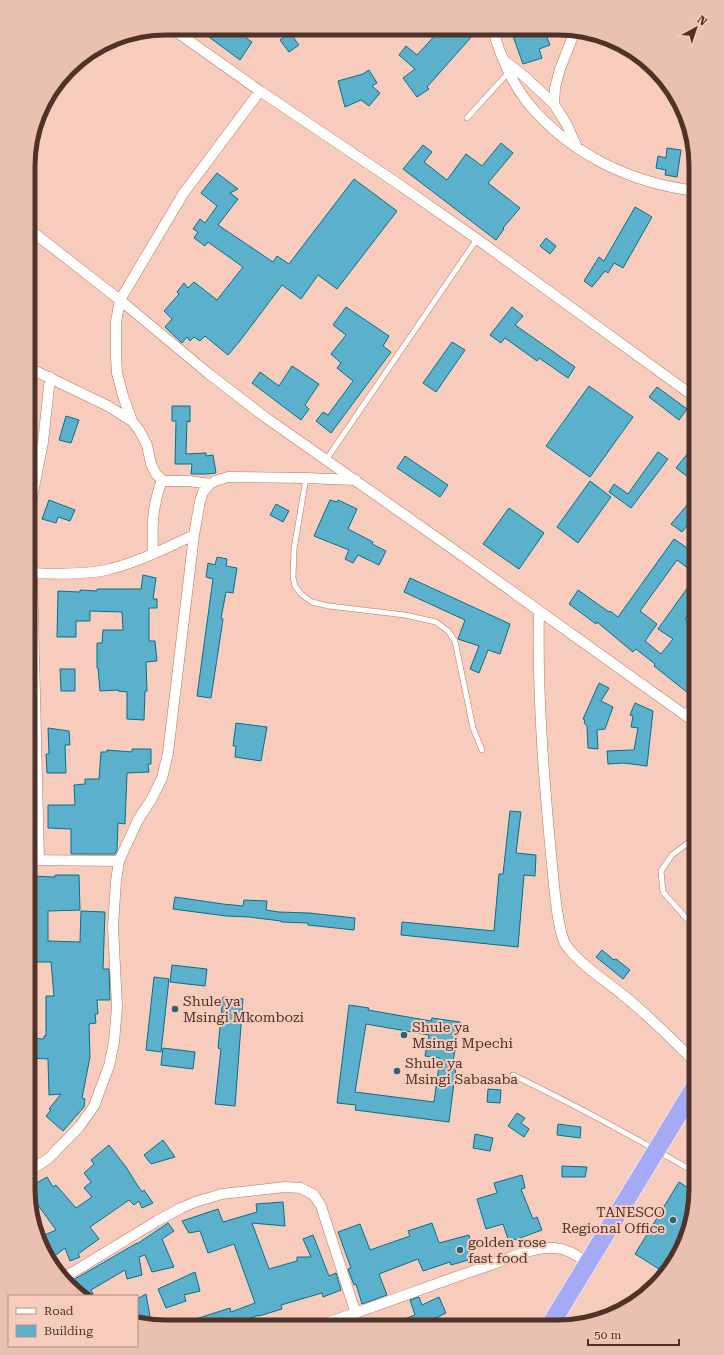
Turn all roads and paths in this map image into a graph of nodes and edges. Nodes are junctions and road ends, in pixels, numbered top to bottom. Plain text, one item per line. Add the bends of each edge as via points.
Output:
1 (181, 35) edge
2 (494, 35) edge
3 (573, 36) edge
4 (504, 61) junction
5 (509, 72) junction
6 (260, 91) junction
7 (554, 104) junction
8 (467, 118) dead end
9 (578, 148) junction
10 (689, 190) edge
11 (35, 234) edge
12 (477, 239) junction
13 (120, 300) junction
14 (35, 371) edge
15 (45, 375) junction
16 (35, 377) edge
17 (689, 393) edge
18 (132, 421) junction
19 (326, 460) junction
20 (306, 478) junction
21 (162, 480) junction
22 (356, 480) junction
23 (35, 483) edge
24 (210, 484) junction
25 (194, 535) junction
26 (153, 554) junction
27 (35, 573) edge
28 (539, 611) junction
29 (689, 708) edge
30 (684, 714) junction
31 (689, 718) edge
32 (35, 732) edge
33 (482, 750) dead end
34 (689, 843) edge
35 (35, 859) edge
36 (39, 859) junction
37 (119, 861) junction
38 (689, 920) edge
39 (689, 1056) edge
40 (513, 1075) dead end
41 (689, 1097) edge
42 (657, 1150) junction
43 (35, 1167) edge
44 (689, 1169) edge
45 (588, 1263) junction
46 (67, 1276) edge
47 (356, 1314) junction
48 (336, 1320) edge
49 (553, 1320) edge

1 - 6 street
2 - 4 street
3 - 7 street via 560,69
4 - 5 street
4 - 7 street
5 - 8 lane
5 - 9 street via 526,101
6 - 12 street
6 - 13 street via 183,194
7 - 9 street
9 - 10 street via 619,171 662,185
11 - 13 street
12 - 17 street
12 - 19 lane
13 - 18 street via 116,322 117,367
13 - 19 street via 209,374
14 - 15 street
15 - 16 street
15 - 18 street via 108,406
15 - 23 street via 43,442
18 - 21 street via 140,430 147,444 151,464
19 - 22 street
20 - 22 street
20 - 24 street via 228,477
20 - 33 lane via 294,549 295,586 312,602 405,615 436,622 448,631 455,642 473,728
21 - 24 street
21 - 26 street via 152,524
22 - 28 street
24 - 25 street via 202,492
25 - 26 street
25 - 37 street via 173,714 162,778
26 - 27 street via 104,571
28 - 30 street
28 - 39 street via 538,653 548,814 560,927 566,945
29 - 30 lane
30 - 31 street
32 - 36 street
34 - 38 lane via 672,855 661,871 663,892
35 - 36 street
36 - 37 street
37 - 43 street via 113,926 117,1007 109,1066 94,1106 80,1126 49,1158
40 - 42 lane
41 - 42 highway
42 - 44 lane
42 - 45 highway
45 - 47 street via 571,1251 555,1248 538,1250 452,1278
45 - 49 highway
46 - 47 street via 157,1221 195,1202 222,1194 285,1187 301,1188 314,1195 321,1206
47 - 48 street

